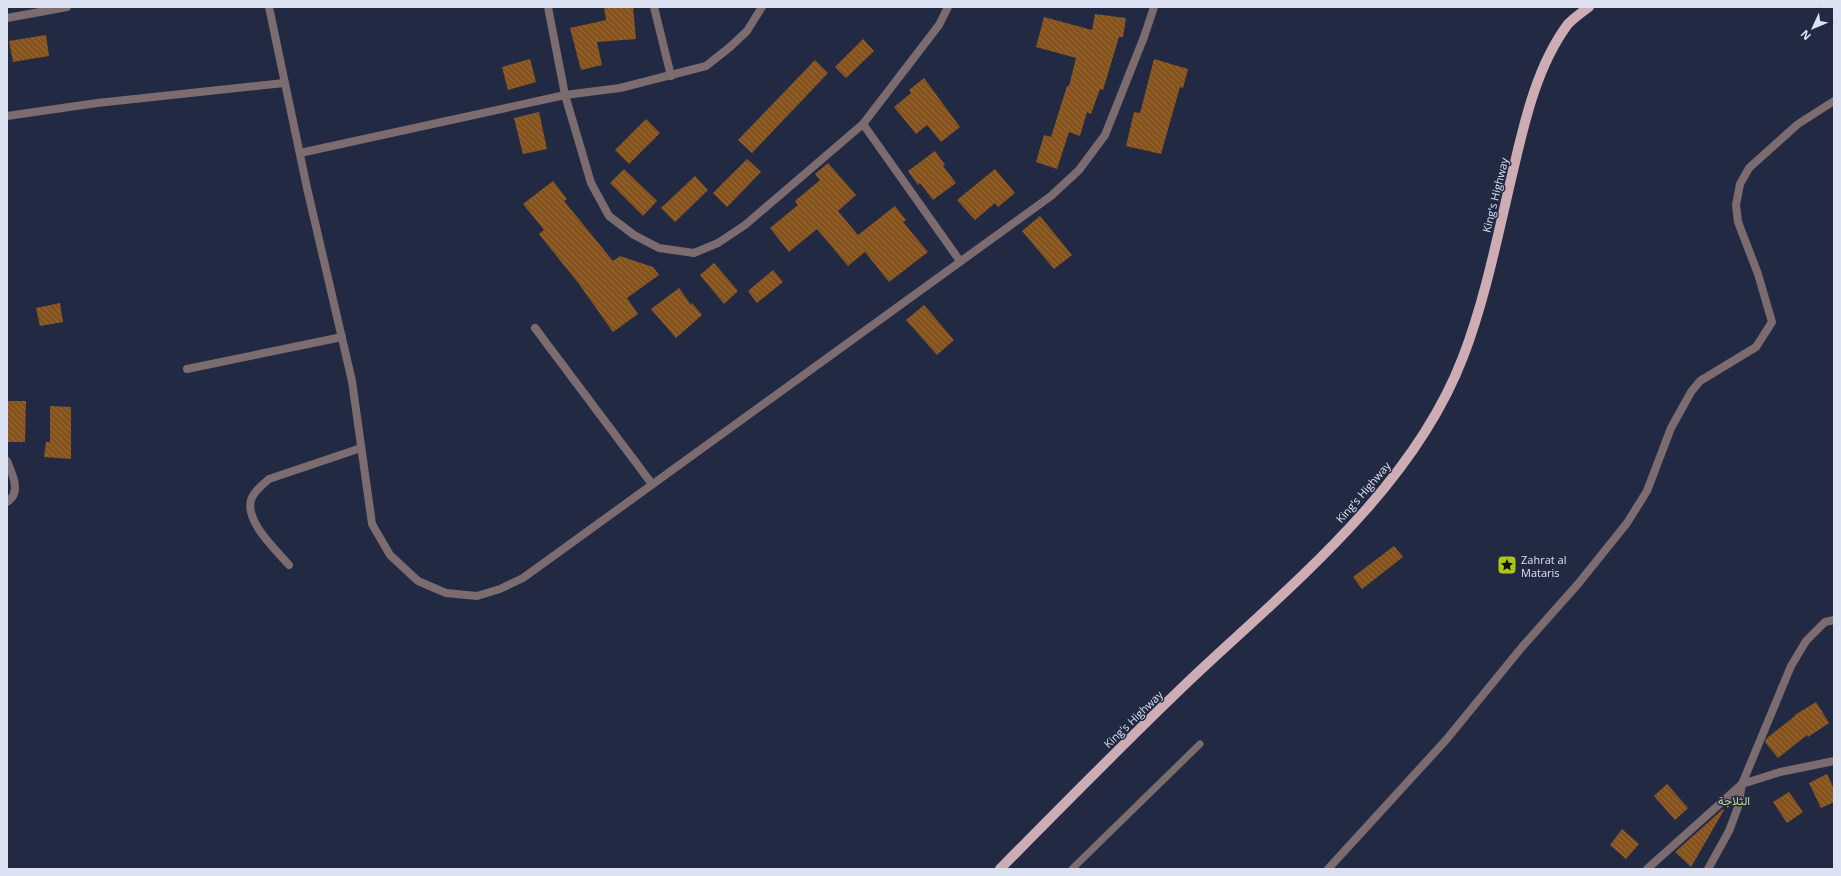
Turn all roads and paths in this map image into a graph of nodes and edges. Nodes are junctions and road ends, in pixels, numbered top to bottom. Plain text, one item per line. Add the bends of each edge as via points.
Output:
1 (68, 7) edge
2 (269, 7) edge
3 (548, 7) edge
4 (654, 7) edge
5 (762, 7) edge
6 (948, 7) edge
7 (1154, 7) edge
8 (1589, 7) edge
9 (7, 18) edge
10 (672, 76) junction
11 (284, 83) junction
12 (565, 95) junction
13 (1834, 101) edge
14 (7, 116) edge
15 (863, 124) junction
16 (300, 153) junction
17 (960, 261) junction
18 (535, 328) dead end
19 (342, 337) junction
20 (187, 369) dead end
21 (361, 448) junction
22 (7, 461) edge
23 (652, 484) junction
24 (7, 502) edge
25 (289, 565) dead end
26 (1834, 620) edge
27 (1200, 744) dead end
28 (1834, 761) edge
29 (1742, 784) junction
30 (1000, 869) edge
31 (1072, 869) edge
32 (1328, 869) edge
33 (1647, 869) edge
34 (1708, 869) edge

1 - 9 street
2 - 11 street
3 - 12 street
4 - 10 street
5 - 10 street via 746,31 706,66
6 - 15 street via 939,25
7 - 17 street via 1105,135 1079,170 1051,196
8 - 30 main road, King's Highway via 1570,23 1550,55 1541,76 1520,141 1486,279 1463,357 1440,407 1413,449 1389,484 1315,563 1182,687
10 - 12 street via 620,88
11 - 14 street via 97,103
11 - 16 street
12 - 15 street via 591,183 609,216 634,235 659,248 694,253 718,243 746,225
12 - 16 street
13 - 32 street via 1798,124 1749,168 1740,184 1736,205 1738,222 1758,274 1772,322 1763,338 1756,347 1700,381 1691,392 1672,428 1647,491 1626,523 1578,584 1522,647 1446,740
15 - 17 street
16 - 19 street
17 - 23 street
18 - 23 street
19 - 20 street
19 - 21 street via 352,381
21 - 23 street via 372,524 390,555 418,582 446,593 477,596 523,578
21 - 25 street via 269,479 251,499 251,512 260,531
22 - 24 street via 13,474 15,490
26 - 29 street via 1825,622 1806,641 1791,666
27 - 31 lane
28 - 29 street via 1780,772
29 - 33 street
29 - 34 street via 1738,807 1729,831

